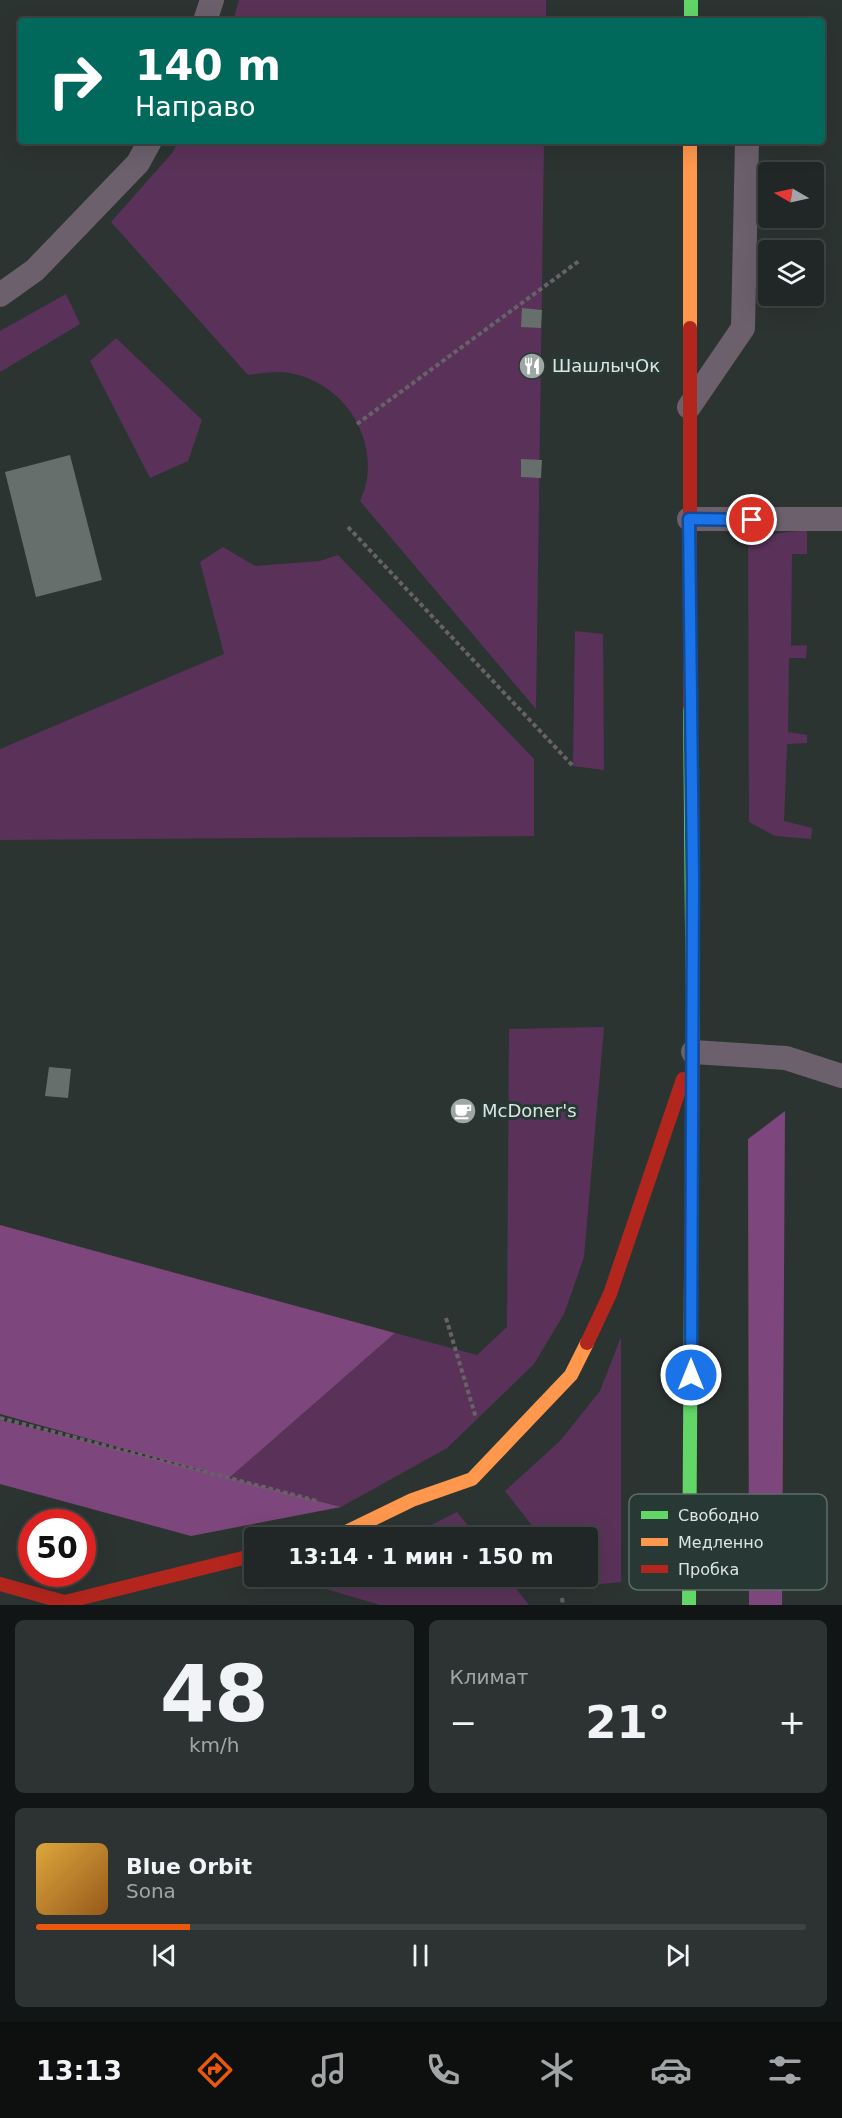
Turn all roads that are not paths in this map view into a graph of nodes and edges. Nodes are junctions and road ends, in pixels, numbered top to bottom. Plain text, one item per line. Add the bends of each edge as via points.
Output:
1 (212, 0) edge
2 (206, 18) edge
3 (148, 144) edge
4 (690, 144) edge
5 (747, 144) edge
6 (0, 295) edge
7 (689, 408) junction
8 (689, 519) junction
9 (842, 519) edge
10 (693, 1052) junction
11 (842, 1076) edge
12 (690, 1494) edge
13 (356, 1527) edge
14 (244, 1559) edge
15 (0, 1584) edge
16 (689, 1590) edge
17 (68, 1604) edge
18 (689, 1605) edge

1 - 2 lane
3 - 6 lane via 138,163 35,270
4 - 7 main road
5 - 7 lane via 744,328
7 - 8 main road
8 - 9 lane
8 - 10 main road
10 - 11 lane via 786,1058
10 - 12 main road
10 - 13 main road via 610,1294 571,1375 472,1479 412,1500
14 - 17 main road
15 - 17 main road
16 - 18 main road

